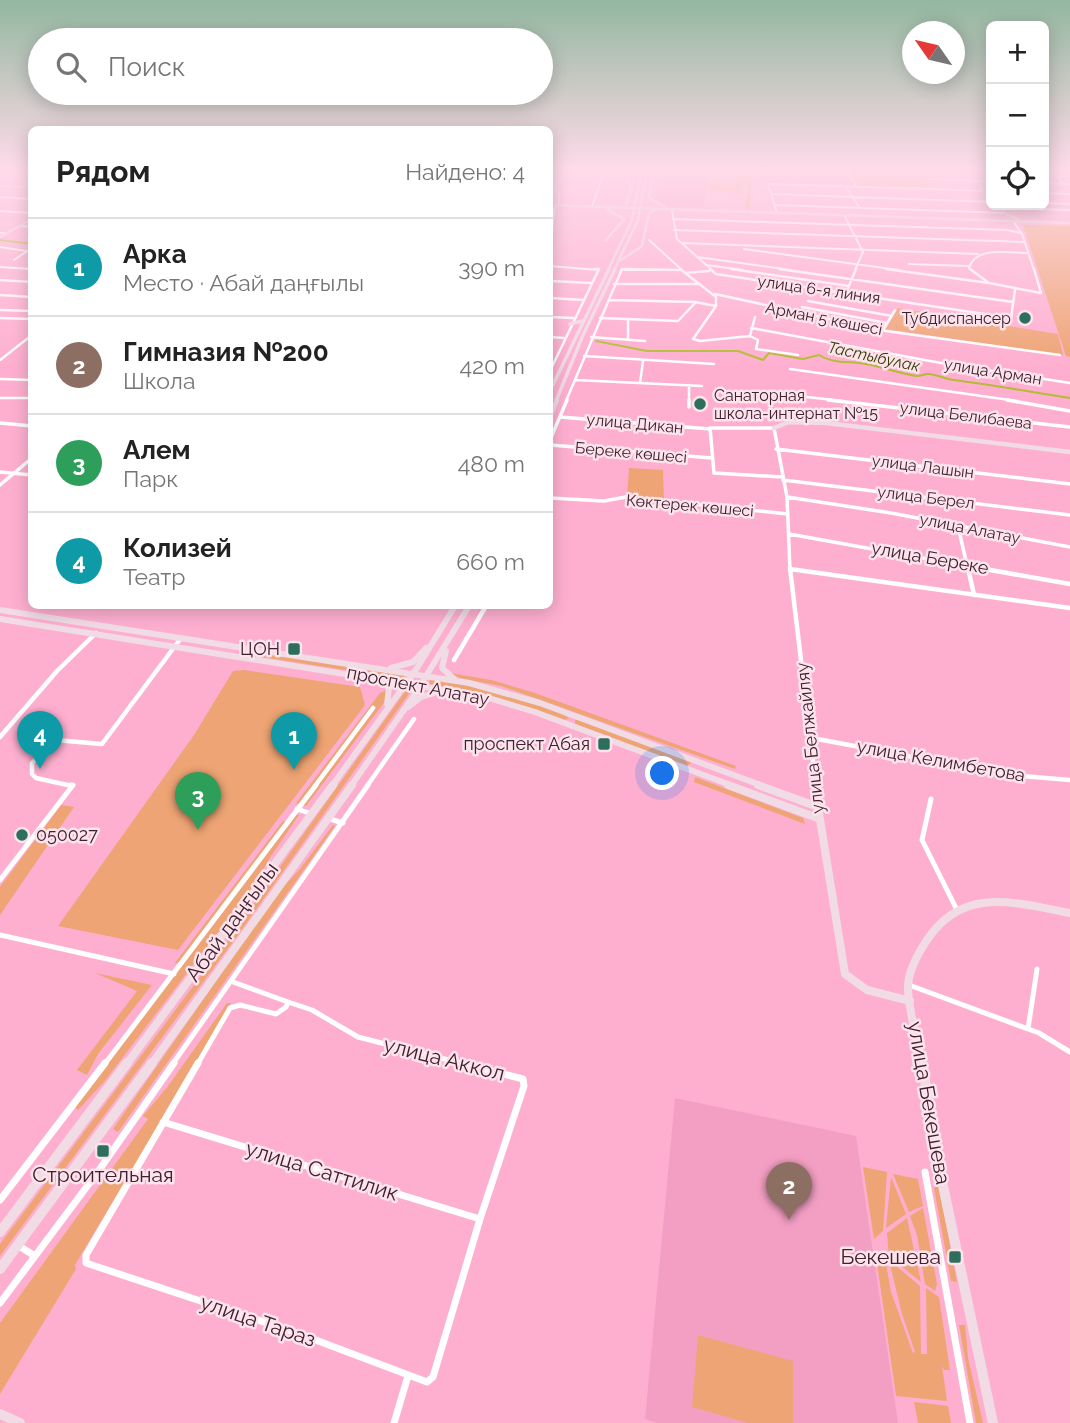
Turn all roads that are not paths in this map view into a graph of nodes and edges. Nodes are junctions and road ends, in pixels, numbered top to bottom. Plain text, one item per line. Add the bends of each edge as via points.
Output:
1 (611, 234) edge
2 (623, 234) edge
3 (631, 234) edge
4 (645, 234) edge
5 (676, 234) edge
6 (789, 234) edge
7 (1021, 234) edge
8 (856, 237) junction
9 (606, 240) junction
10 (649, 240) dead end
11 (621, 241) junction
12 (629, 241) junction
13 (1024, 242) junction
14 (681, 243) junction
15 (643, 244) junction
16 (607, 246) dead end
17 (1, 248) edge
18 (744, 249) dead end
19 (863, 250) junction
20 (27, 252) joint
21 (1028, 253) junction
22 (978, 254) junction
23 (696, 257) junction
24 (15, 260) dead end
25 (619, 261) junction
26 (909, 264) dead end
27 (705, 265) junction
28 (858, 265) junction
29 (553, 266) edge
30 (0, 267) edge
31 (968, 267) junction
32 (28, 269) edge
33 (683, 271) junction
34 (710, 271) junction
35 (597, 274) junction
36 (603, 276) junction
37 (613, 278) junction
38 (852, 279) junction
39 (0, 280) edge
40 (553, 281) edge
41 (28, 282) edge
42 (592, 283) junction
43 (989, 283) junction
44 (616, 284) junction
45 (699, 284) junction
46 (849, 286) junction
47 (1015, 290) junction
48 (846, 293) junction
49 (715, 294) junction
50 (0, 295) edge
51 (28, 297) edge
52 (553, 298) edge
53 (583, 300) junction
54 (608, 300) junction
55 (808, 301) dead end
56 (695, 302) junction
57 (1013, 302) junction
58 (716, 306) junction
59 (802, 307) dead end
60 (0, 310) edge
61 (895, 310) dead end
62 (28, 311) edge
63 (891, 316) junction
64 (553, 317) edge
65 (755, 317) dead end
66 (0, 318) edge
67 (574, 318) junction
68 (600, 318) junction
69 (28, 320) edge
70 (628, 320) junction
71 (582, 321) junction
72 (887, 323) junction
73 (570, 324) junction
74 (589, 324) junction
75 (596, 327) junction
76 (751, 328) junction
77 (883, 330) junction
78 (750, 335) junction
79 (553, 337) edge
80 (592, 337) junction
81 (28, 338) edge
82 (564, 338) junction
83 (628, 340) junction
84 (645, 341) dead end
85 (798, 355) dead end
86 (1059, 355) dead end
87 (584, 356) junction
88 (0, 360) edge
89 (643, 361) dead end
90 (553, 364) edge
91 (714, 364) dead end
92 (790, 369) dead end
93 (0, 379) edge
94 (28, 380) edge
95 (575, 380) junction
96 (640, 383) junction
97 (1070, 383) edge
98 (553, 384) edge
99 (689, 385) junction
100 (702, 386) dead end
101 (779, 394) dead end
102 (0, 398) edge
103 (28, 398) edge
104 (689, 407) dead end
105 (553, 408) joint
106 (563, 409) junction
107 (1070, 411) edge
108 (560, 417) junction
109 (0, 423) edge
110 (28, 426) edge
111 (1070, 427) edge
112 (774, 428) junction
113 (710, 429) junction
114 (553, 434) edge
115 (553, 442) edge
116 (776, 449) junction
117 (1070, 452) edge
118 (712, 458) junction
119 (28, 461) edge
120 (0, 472) edge
121 (13, 474) junction
122 (28, 475) edge
123 (782, 478) junction
124 (1070, 484) edge
125 (0, 485) edge
126 (787, 497) junction
127 (553, 498) edge
128 (788, 514) junction
129 (1070, 515) edge
130 (958, 526) junction
131 (789, 534) junction
132 (1070, 547) edge
133 (968, 564) junction
134 (790, 569) junction
135 (1070, 584) edge
136 (974, 595) junction
137 (1070, 608) edge
138 (453, 609) edge
139 (467, 609) edge
140 (484, 609) edge
141 (1, 611) edge
142 (0, 619) edge
143 (103, 625) junction
144 (442, 630) junction
145 (96, 633) junction
146 (455, 633) junction
147 (181, 637) junction
148 (175, 645) junction
149 (454, 660) dead end
150 (369, 666) junction
151 (412, 674) junction
152 (362, 675) junction
153 (426, 677) junction
154 (406, 682) junction
155 (469, 683) junction
156 (421, 685) junction
157 (465, 692) junction
158 (373, 708) dead end
159 (383, 714) junction
160 (574, 716) junction
161 (397, 719) junction
162 (414, 719) dead end
163 (570, 725) junction
164 (0, 737) edge
165 (812, 738) junction
166 (694, 760) junction
167 (692, 770) junction
168 (1070, 780) edge
169 (931, 799) dead end
170 (818, 807) junction
171 (297, 809) junction
172 (312, 814) junction
173 (327, 818) junction
174 (820, 819) junction
175 (343, 823) junction
176 (0, 880) edge
177 (957, 911) junction
178 (1070, 913) edge
179 (0, 936) edge
180 (1037, 969) dead end
181 (174, 974) junction
182 (233, 982) junction
183 (908, 985) junction
184 (289, 1000) junction
185 (911, 1001) junction
186 (1028, 1029) junction
187 (1070, 1052) edge
188 (163, 1122) junction
189 (925, 1172) dead end
190 (0, 1200) edge
191 (480, 1219) junction
192 (0, 1232) edge
193 (18, 1245) junction
194 (35, 1256) junction
195 (0, 1269) edge
196 (0, 1303) edge
197 (408, 1376) junction
198 (0, 1415) edge
199 (20, 1423) edge
200 (394, 1423) edge
201 (970, 1423) edge
202 (993, 1423) edge

1 - 9 main road
2 - 11 main road
3 - 12 main road
4 - 15 main road
5 - 14 street
6 - 8 street
7 - 13 street
8 - 13 street
8 - 19 street
9 - 11 main road
9 - 16 main road
10 - 33 street, Арман 5 көшесі
11 - 36 main road
12 - 15 main road
12 - 25 main road
13 - 21 street
14 - 19 street
14 - 23 street
15 - 25 main road
17 - 20 street
18 - 28 street
19 - 22 street
19 - 28 street
20 - 24 street
21 - 22 street
21 - 47 street via 1041,293
22 - 31 street
23 - 27 street
23 - 38 street
25 - 37 main road
26 - 31 street
27 - 34 street
27 - 46 street
28 - 38 street
28 - 43 street
29 - 35 street via 597,267
30 - 32 street
31 - 43 street
33 - 34 street, улица 6-я линия
33 - 37 street, улица 6-я линия via 627,268
33 - 45 street, Арман 5 көшесі
34 - 48 street, улица 6-я линия
35 - 36 main road
35 - 42 street
36 - 37 main road
36 - 71 main road
37 - 44 street
37 - 44 street
37 - 74 main road
38 - 46 street
38 - 57 street
39 - 41 street
40 - 42 street
42 - 53 street
43 - 47 street
44 - 45 street
44 - 54 street
45 - 49 street, Арман 5 көшесі
46 - 48 street
47 - 57 street
48 - 57 street, улица 6-я линия via 1011,318
49 - 58 street
49 - 77 street, Арман 5 көшесі
50 - 51 street
52 - 53 street
53 - 67 street
54 - 56 street
54 - 68 street
55 - 63 street
56 - 58 street
56 - 70 street via 678,321
58 - 78 street via 693,339
59 - 72 street
60 - 62 street
61 - 63 street
63 - 72 street
64 - 67 street
65 - 76 street
66 - 69 street
67 - 73 street
68 - 70 street
68 - 75 street
70 - 83 street
71 - 73 main road
71 - 98 main road
72 - 77 street
73 - 82 street
74 - 75 main road
74 - 105 main road
75 - 80 street
76 - 78 street
76 - 97 street, улица Арман
77 - 86 street, Арман 5 көшесі
78 - 85 street via 758,340 758,349
79 - 82 street
80 - 83 street
80 - 87 street
81 - 88 street
82 - 90 street
83 - 84 street
87 - 91 street
87 - 95 street
89 - 96 street
92 - 107 street
93 - 94 street
95 - 96 street
95 - 106 street
96 - 99 street
99 - 100 street
99 - 104 street
101 - 111 street, улица Белибаева
102 - 103 street
105 - 106 main road
106 - 108 street
108 - 113 street, улица Дикан
108 - 114 street
109 - 110 street
112 - 113 street, улица Дикан
112 - 116 street, улица Белжайляу
112 - 117 main road via 789,422 826,424
113 - 118 street
115 - 118 street, Береке көшесі
116 - 123 street, улица Белжайляу
116 - 124 street, улица Лашын
118 - 123 street via 714,474
119 - 121 street
120 - 121 street
121 - 122 street
121 - 125 street
123 - 126 street, улица Белжайляу
123 - 129 street, улица Берел
126 - 128 street, улица Белжайляу
126 - 130 street, улица Алатау
127 - 128 street, Көктерек көшесі via 604,501 626,497
128 - 131 street, улица Белжайляу
130 - 132 street, улица Алатау
130 - 133 street
131 - 133 street, улица Береке
131 - 134 street, улица Белжайляу
133 - 135 street, улица Береке
133 - 136 street
134 - 136 street
134 - 165 street, улица Белжайляу
136 - 137 street
138 - 144 main road, Абай даңғылы
139 - 146 main road
140 - 149 street
141 - 143 main road, проспект Алатау
142 - 145 main road, проспект Алатау
143 - 145 main road
143 - 147 main road, проспект Алатау
144 - 150 main road via 413,662 398,668
144 - 151 main road, Абай даңғылы
145 - 148 main road, проспект Алатау
145 - 164 street
146 - 153 main road
146 - 155 main road via 442,668 447,675
147 - 148 street
147 - 150 main road, проспект Алатау
148 - 152 main road, проспект Алатау
148 - 176 street via 102,744 54,740 32,763 36,778 73,785
150 - 151 main road, проспект Алатау
151 - 153 main road, проспект Алатау
151 - 154 main road, Абай даңғылы
152 - 154 main road, проспект Алатау
152 - 159 main road via 389,688
153 - 155 main road, проспект Алатау
153 - 156 main road
154 - 156 main road, проспект Алатау
154 - 159 main road, Абай даңғылы
155 - 160 main road, проспект Алатау
156 - 157 main road, проспект Алатау
156 - 161 main road
157 - 161 main road via 429,693
157 - 163 main road, проспект Алатау
158 - 171 street
159 - 172 main road, Абай даңғылы
160 - 163 main road
160 - 166 main road, проспект Алатау
161 - 173 main road
162 - 175 street
163 - 167 main road, проспект Алатау
165 - 168 street, улица Келимбетова via 1009,775
165 - 170 street, улица Белжайляу
166 - 167 main road
166 - 170 main road, проспект Алатау
167 - 174 main road, проспект Алатау
169 - 177 street via 922,840
170 - 174 main road, улица Белжайляу
171 - 172 street
171 - 181 street
172 - 192 main road, Абай даңғылы
173 - 175 street
173 - 193 main road
174 - 185 main road, улица Белжайляу via 845,974 867,992
175 - 182 street
177 - 178 main road via 994,902
177 - 183 main road via 931,935 911,968
179 - 181 street
180 - 186 street
181 - 190 street
182 - 184 street
182 - 194 street
183 - 185 main road, улица Бекешева
183 - 186 street
184 - 188 street via 281,1012 272,1015 240,1005 230,1008
184 - 191 street, улица Аккол via 331,1018 358,1037 523,1079
185 - 202 main road, улица Бекешева via 941,1176
186 - 187 street
188 - 191 street, улица Саттилик
188 - 197 street, улица Тараз via 86,1255 86,1263 297,1333
189 - 201 street
191 - 197 street, улица Тараз via 433,1377 428,1382
193 - 194 street
193 - 195 main road
194 - 196 street
197 - 200 street
198 - 199 main road

